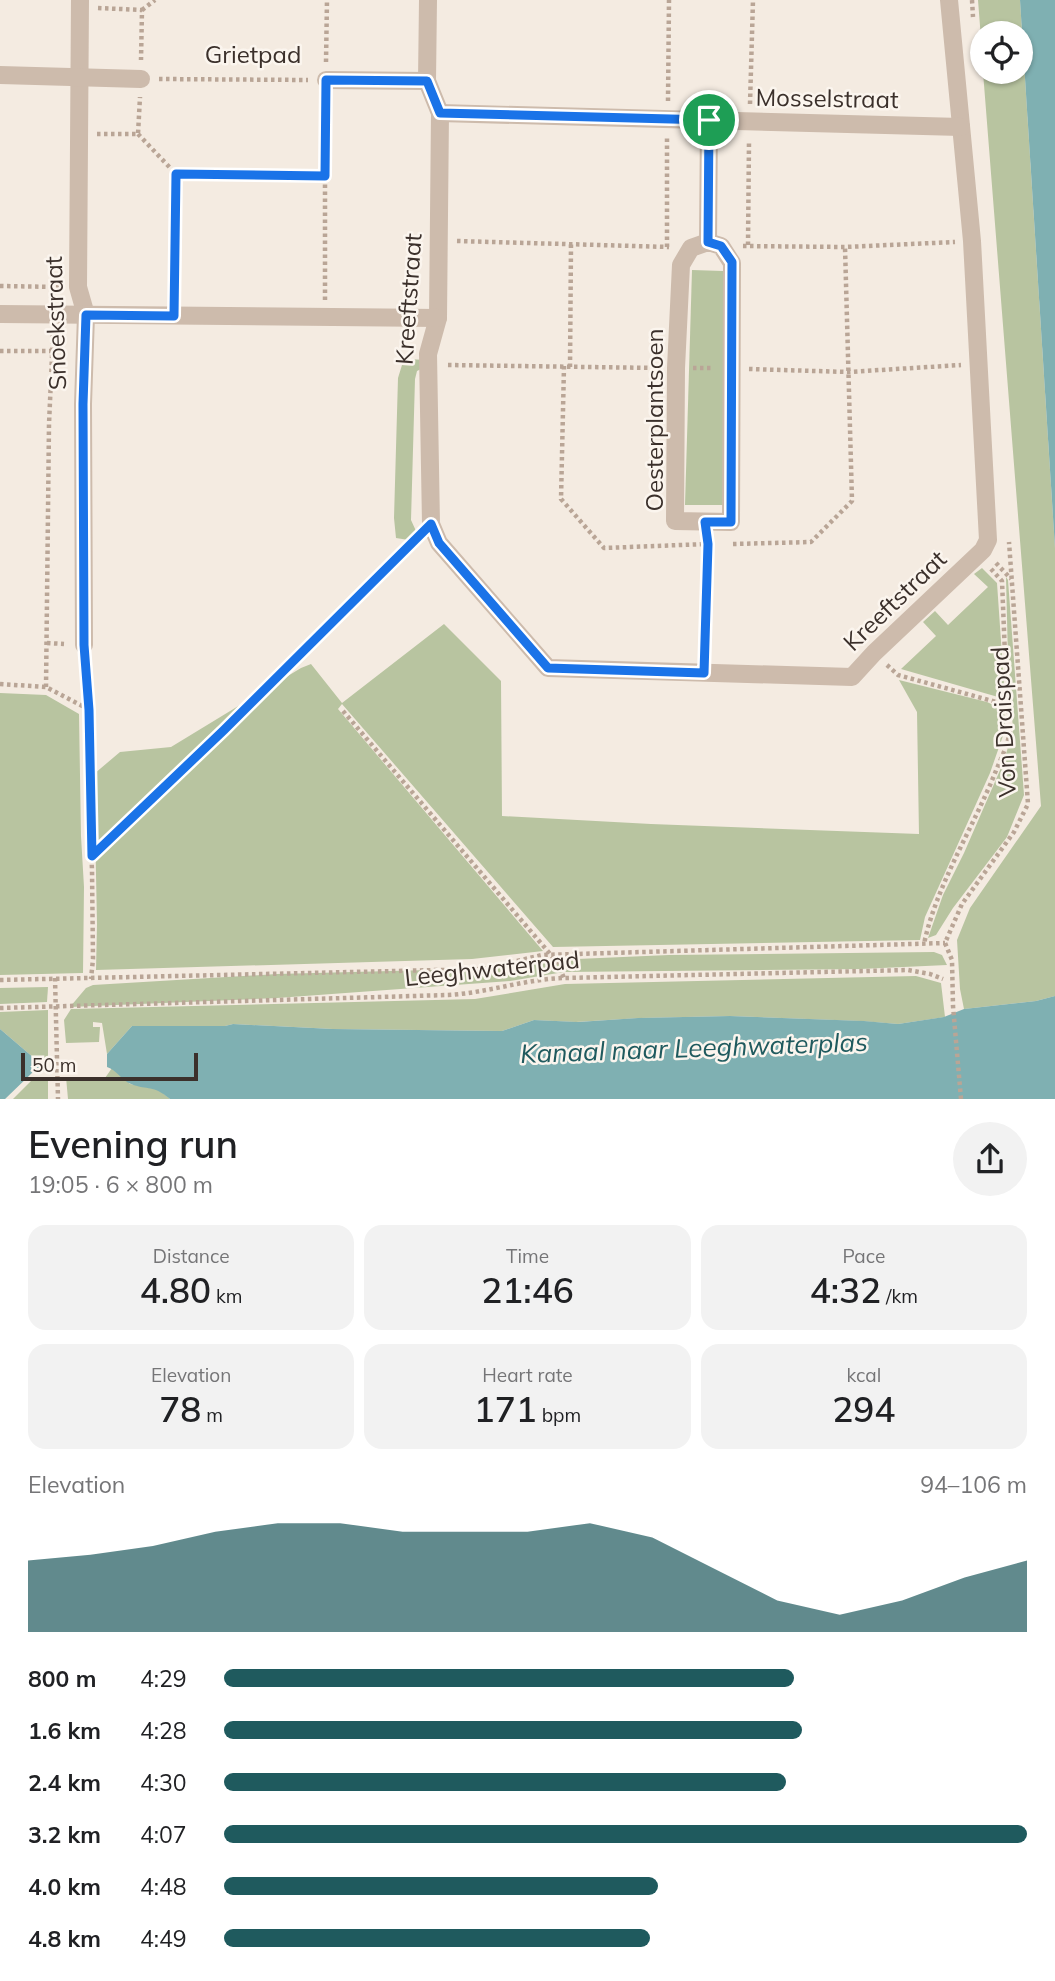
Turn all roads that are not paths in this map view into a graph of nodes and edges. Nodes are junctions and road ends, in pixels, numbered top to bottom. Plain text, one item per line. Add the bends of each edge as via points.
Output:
1 (80, 0) edge
2 (428, 0) edge
3 (950, 0) edge
4 (0, 75) edge
5 (80, 77) junction
6 (141, 79) road end
7 (326, 80) road end
8 (427, 81) junction
9 (440, 113) junction
10 (709, 120) junction
11 (961, 127) junction
12 (707, 246) junction
13 (0, 314) edge
14 (86, 315) junction
15 (438, 318) junction
16 (84, 645) road end

1 - 5 street, Snoekstraat
2 - 8 street
3 - 11 street, Kreeftstraat
4 - 5 street
5 - 6 street
5 - 14 street, Snoekstraat via 78,287
7 - 8 street, Grietpad
8 - 9 street
9 - 10 street, Mosselstraat
9 - 15 street, Kreeftstraat
10 - 11 street, Mosselstraat
10 - 12 street, Oesterplantsoen
11 - 15 street, Kreeftstraat via 972,241 988,540 984,550 852,677 548,668 439,543 431,524 428,354
12 - 12 street, Oesterplantsoen via 681,265 675,521 731,522 732,262
13 - 14 street
14 - 15 street
14 - 16 street, Snoekstraat

